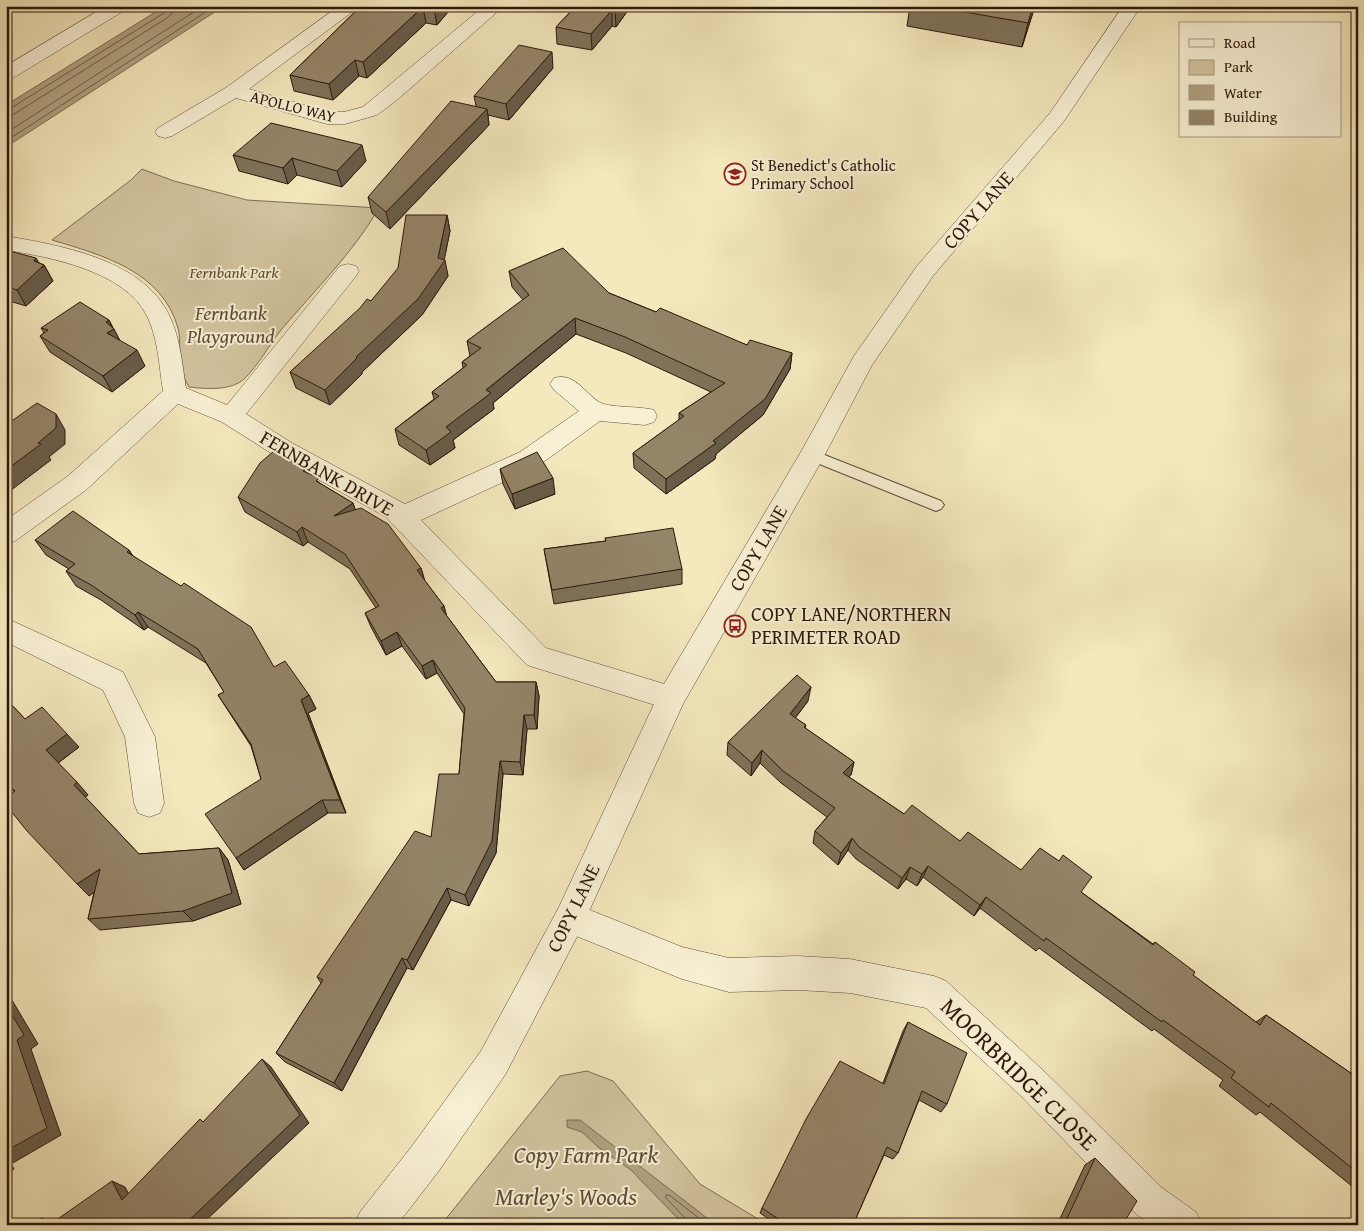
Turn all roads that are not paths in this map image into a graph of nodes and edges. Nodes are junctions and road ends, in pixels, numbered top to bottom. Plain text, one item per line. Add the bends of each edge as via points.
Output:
1 (119, 6) edge
2 (351, 6) edge
3 (1132, 6) edge
4 (503, 7) edge
5 (6, 74) edge
6 (234, 91) junction
7 (165, 132) dead end
8 (6, 243) edge
9 (348, 272) dead end
10 (562, 384) dead end
11 (175, 393) junction
12 (595, 412) junction
13 (231, 416) junction
14 (645, 416) dead end
15 (812, 456) junction
16 (936, 505) dead end
17 (402, 517) junction
18 (6, 534) edge
19 (6, 629) edge
20 (671, 698) junction
21 (149, 803) dead end
22 (570, 918) junction
23 (373, 1225) edge
24 (1183, 1225) edge

1 - 5 street
2 - 6 street, APOLLO WAY
3 - 15 street, COPY LANE via 1057,117 926,270 862,362
4 - 6 street, APOLLO WAY via 449,46 370,111 345,118 327,118
6 - 7 street, APOLLO WAY
8 - 11 street via 64,255 102,269 120,277 147,299 157,313 168,350
9 - 13 street
10 - 12 street
11 - 13 street, FERNBANK DRIVE
11 - 18 street via 77,483
12 - 14 street
12 - 17 street via 529,459
13 - 17 street, FERNBANK DRIVE
15 - 16 lane
15 - 20 street, COPY LANE
17 - 20 street, FERNBANK DRIVE via 537,657
19 - 21 street via 113,680 140,737
20 - 22 street, COPY LANE
22 - 23 street, COPY LANE via 493,1064 426,1159
22 - 24 street, MOORBRIDGE CLOSE via 682,963 729,975 850,976 934,993 1033,1084 1148,1200

